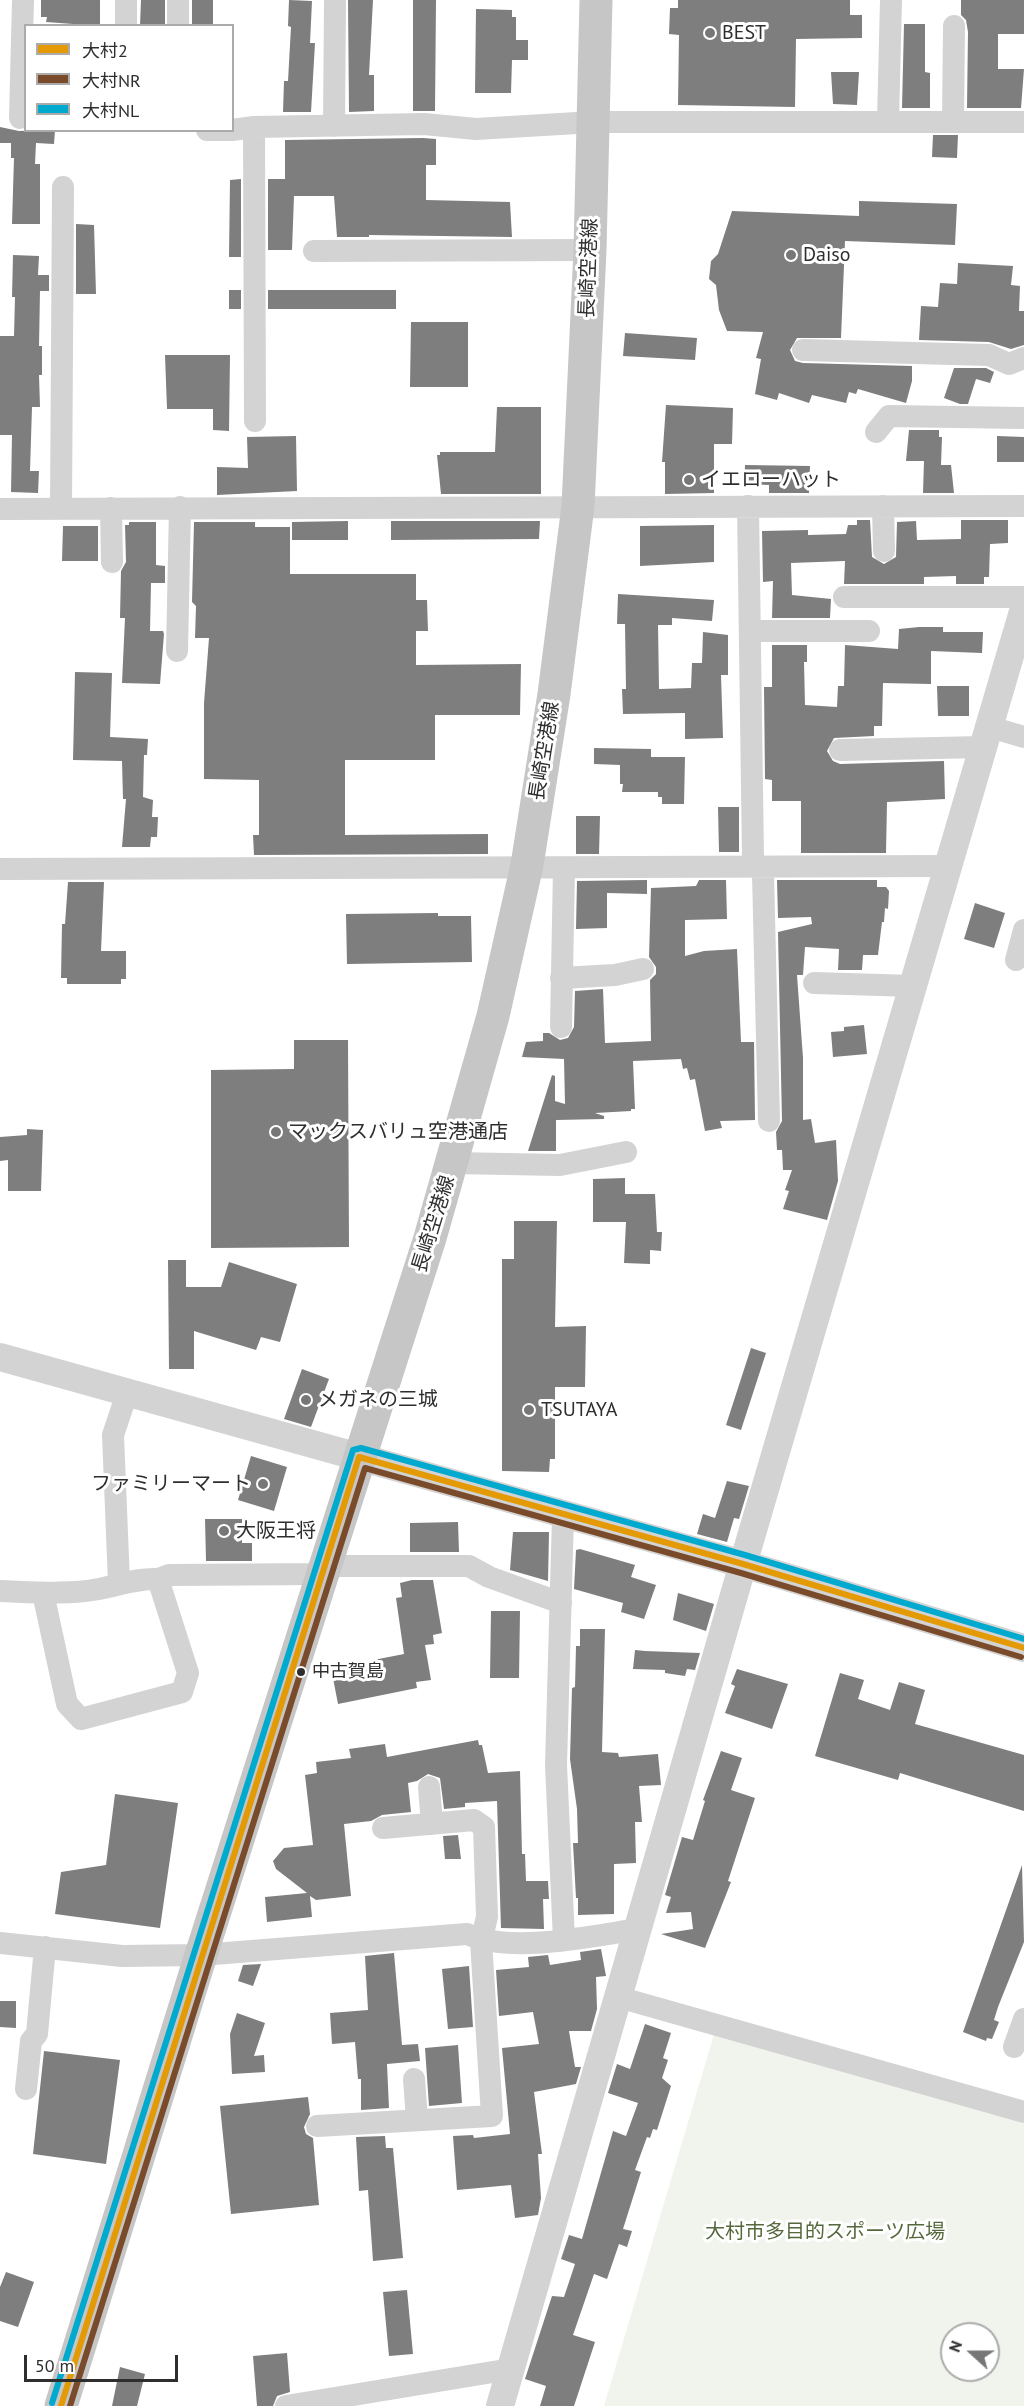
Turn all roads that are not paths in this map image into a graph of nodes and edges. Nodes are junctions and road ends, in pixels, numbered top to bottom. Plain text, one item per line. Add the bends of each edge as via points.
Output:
1 (24, 0) edge
2 (126, 0) edge
3 (178, 0) edge
4 (335, 0) edge
5 (596, 0) edge
6 (891, 0) edge
7 (126, 24) edge
8 (178, 24) edge
9 (954, 26) dead end
10 (15, 118) edge
11 (888, 121) junction
12 (594, 122) junction
13 (953, 122) junction
14 (1024, 122) edge
15 (334, 126) junction
16 (243, 128) edge
17 (69, 197) dead end
18 (590, 250) junction
19 (314, 251) dead end
20 (803, 350) dead end
21 (1024, 358) edge
22 (1024, 418) edge
23 (255, 422) dead end
24 (876, 432) dead end
25 (578, 506) junction
26 (748, 506) junction
27 (883, 506) junction
28 (1024, 506) edge
29 (61, 507) junction
30 (180, 507) junction
31 (111, 508) junction
32 (0, 509) edge
33 (884, 551) dead end
34 (112, 561) dead end
35 (844, 597) dead end
36 (1024, 597) edge
37 (1024, 608) edge
38 (750, 631) junction
39 (869, 631) dead end
40 (177, 651) dead end
41 (987, 737) junction
42 (1024, 737) edge
43 (840, 750) dead end
44 (758, 865) junction
45 (527, 866) junction
46 (949, 866) junction
47 (564, 868) junction
48 (0, 869) edge
49 (1024, 930) edge
50 (1016, 960) dead end
51 (643, 969) dead end
52 (561, 978) junction
53 (814, 983) dead end
54 (914, 986) junction
55 (561, 1027) dead end
56 (769, 1121) dead end
57 (626, 1152) dead end
58 (452, 1163) junction
59 (0, 1357) edge
60 (127, 1392) junction
61 (359, 1457) junction
62 (563, 1516) junction
63 (742, 1564) junction
64 (323, 1570) junction
65 (158, 1579) junction
66 (119, 1583) junction
67 (0, 1591) edge
68 (43, 1593) junction
69 (561, 1603) junction
70 (1024, 1648) edge
71 (429, 1787) dead end
72 (432, 1824) junction
73 (383, 1828) dead end
74 (639, 1929) junction
75 (564, 1940) junction
76 (481, 1941) junction
77 (0, 1943) edge
78 (45, 1947) junction
79 (201, 1955) junction
80 (618, 1997) junction
81 (1024, 2019) edge
82 (1014, 2047) dead end
83 (414, 2079) dead end
84 (26, 2089) dead end
85 (1024, 2112) edge
86 (417, 2120) junction
87 (316, 2126) dead end
88 (511, 2369) junction
89 (61, 2406) edge
90 (286, 2406) edge
91 (500, 2406) edge

1 - 10 street
2 - 7 street
3 - 8 street
4 - 15 street
5 - 12 main road, 長崎空港線
6 - 11 street
9 - 13 street
11 - 12 street
11 - 13 street
12 - 15 street via 476,129 424,124
12 - 18 main road, 長崎空港線
13 - 14 street
15 - 16 street
16 - 23 street
17 - 29 street via 54,308 53,416
18 - 19 street
18 - 25 main road, 長崎空港線
20 - 21 street via 989,355 1009,364
22 - 24 street via 889,416
25 - 26 street
25 - 30 street
25 - 45 main road, 長崎空港線
26 - 27 street
26 - 38 street
27 - 28 street
27 - 33 street
29 - 31 street
29 - 32 street
30 - 31 street
30 - 40 street via 168,621
31 - 34 street
35 - 36 street
37 - 41 street
38 - 39 street
38 - 44 street via 753,858
41 - 42 street
41 - 43 street
41 - 46 street
44 - 46 street
44 - 47 street
44 - 56 street via 763,874 755,976
45 - 47 street
45 - 48 street
45 - 58 main road, 長崎空港線 via 493,1016
46 - 54 street
47 - 52 street
49 - 50 street
51 - 52 street
52 - 55 street
53 - 54 street
54 - 63 street
57 - 58 street via 560,1165
58 - 61 main road, 長崎空港線
59 - 60 street
60 - 61 street
60 - 66 street via 113,1435
61 - 62 street
61 - 64 main road, 長崎空港線
62 - 63 street
62 - 69 street
63 - 70 street
63 - 74 street
64 - 65 street via 169,1575
64 - 69 street via 469,1566
64 - 79 main road, 長崎空港線
65 - 66 street via 138,1578
65 - 68 street via 188,1673 182,1692 81,1719 67,1704
66 - 68 street via 98,1589
67 - 68 street
69 - 75 street via 556,1765
71 - 72 street
72 - 73 street
72 - 76 street via 474,1821 484,1827 487,1917
74 - 75 street
74 - 80 street
75 - 76 street
76 - 79 street via 467,1934
76 - 86 street via 492,2116
77 - 78 street
78 - 79 street via 122,1956
78 - 84 street via 37,2034 31,2041
79 - 89 main road, 長崎空港線
80 - 85 street
80 - 88 street
81 - 82 street
83 - 86 street
86 - 87 street
88 - 90 street
88 - 91 street

